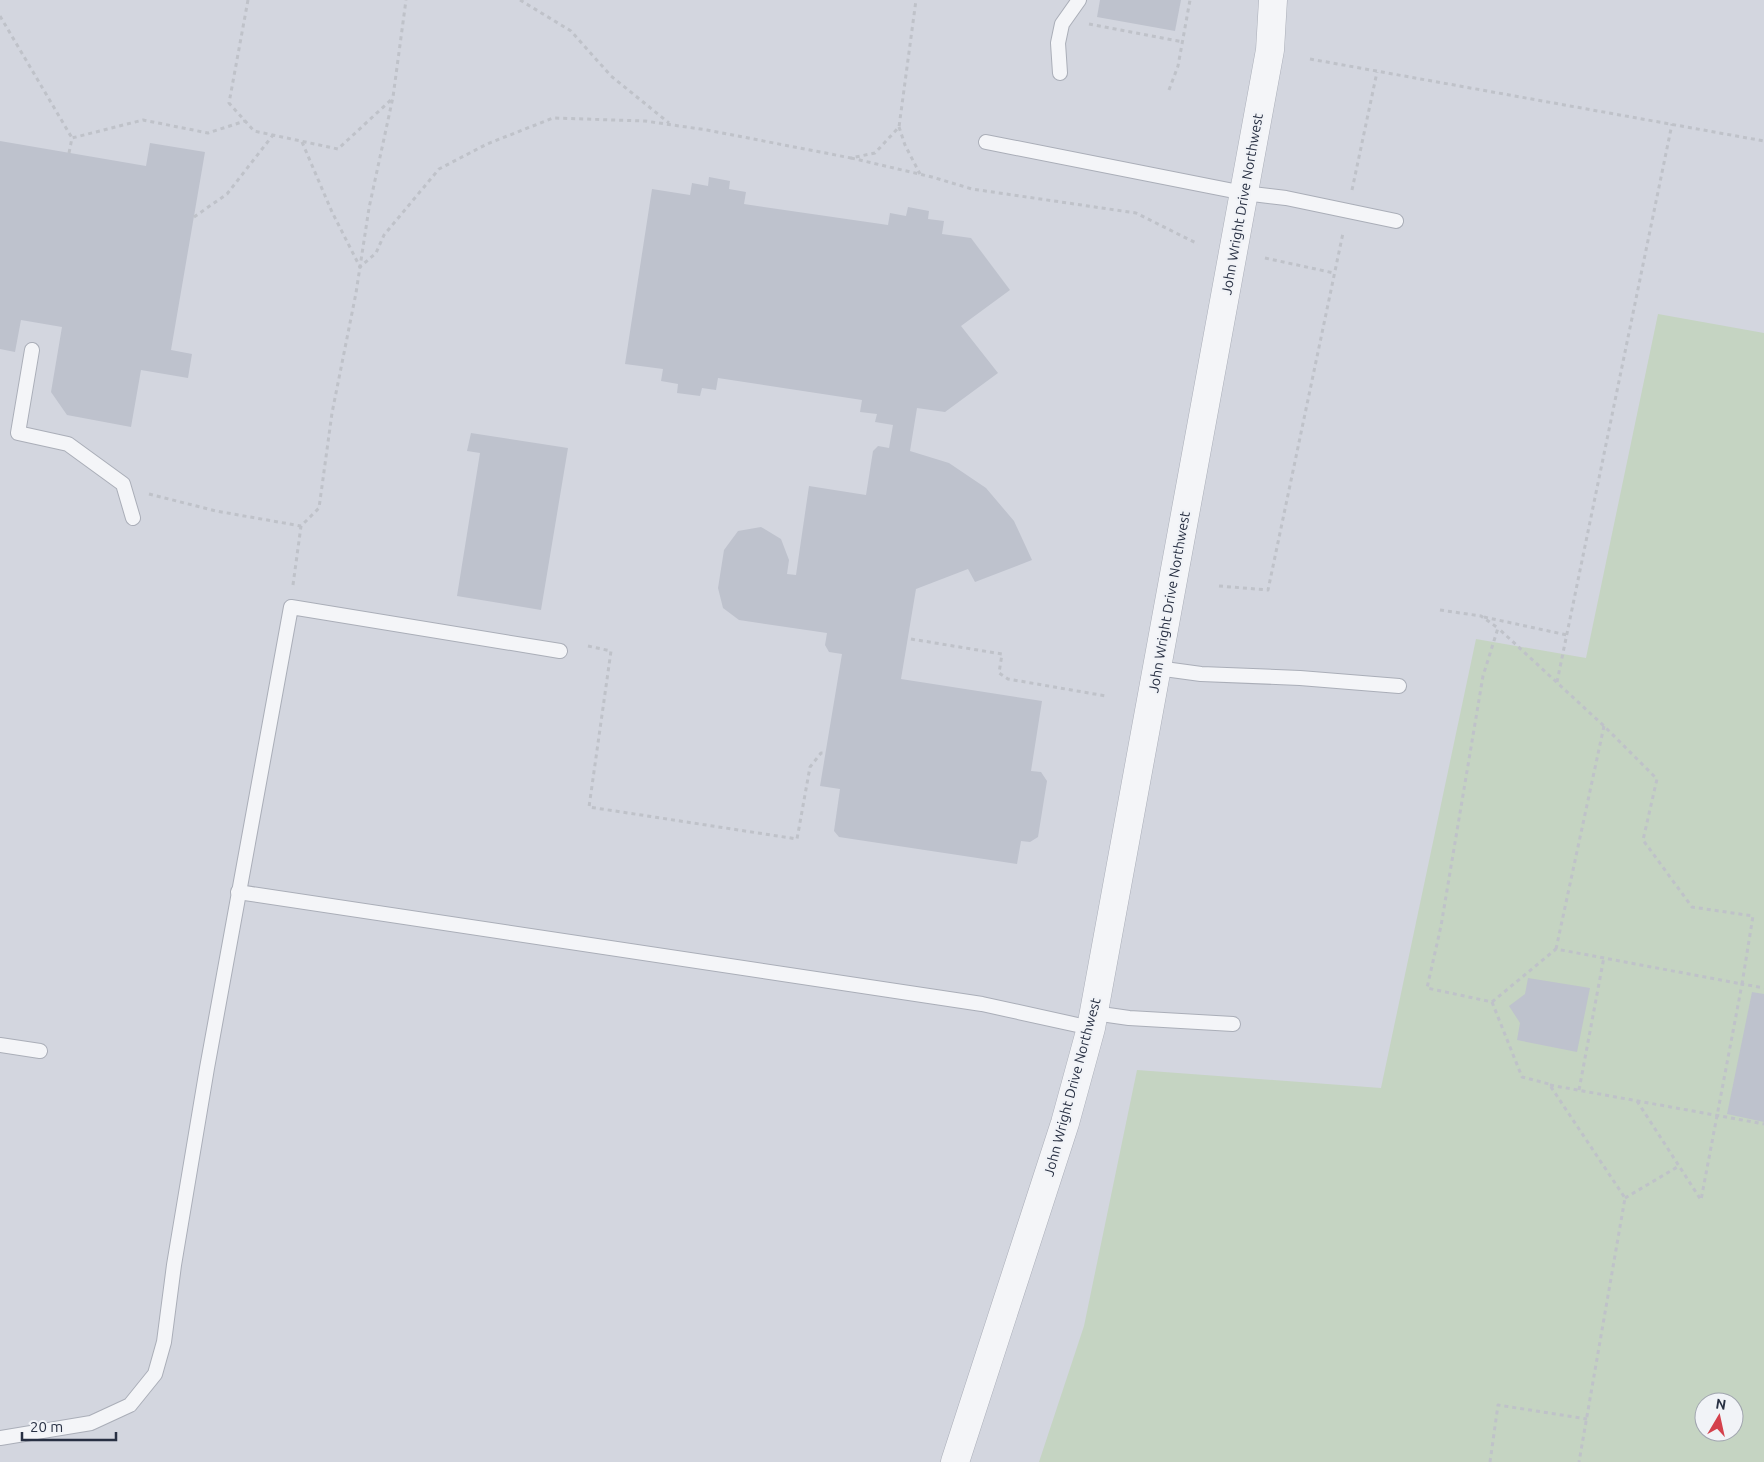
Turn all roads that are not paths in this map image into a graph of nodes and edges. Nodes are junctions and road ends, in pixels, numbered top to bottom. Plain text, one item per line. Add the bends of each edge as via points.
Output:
1 (1078, 0) edge
2 (1273, 0) edge
3 (1060, 73) dead end
4 (986, 142) dead end
5 (1244, 193) junction
6 (1396, 222) dead end
7 (32, 350) dead end
8 (132, 518) dead end
9 (560, 651) dead end
10 (1157, 668) junction
11 (1399, 686) dead end
12 (238, 892) junction
13 (1092, 1020) junction
14 (1233, 1024) dead end
15 (0, 1045) edge
16 (40, 1051) dead end
17 (0, 1438) edge
18 (955, 1462) edge

1 - 3 lane via 1062,24 1058,44
2 - 5 street, John Wright Drive Northwest via 1270,50
4 - 5 lane
5 - 6 lane via 1286,198
5 - 10 street, John Wright Drive Northwest
7 - 8 lane via 18,433 68,444 123,484
9 - 12 lane via 290,607
10 - 11 lane via 1202,674
10 - 13 street, John Wright Drive Northwest
12 - 13 lane
12 - 17 lane via 174,1265 164,1342 155,1374 130,1405 92,1423
13 - 14 lane via 1129,1018
13 - 18 street, John Wright Drive Northwest via 1065,1123
15 - 16 lane

